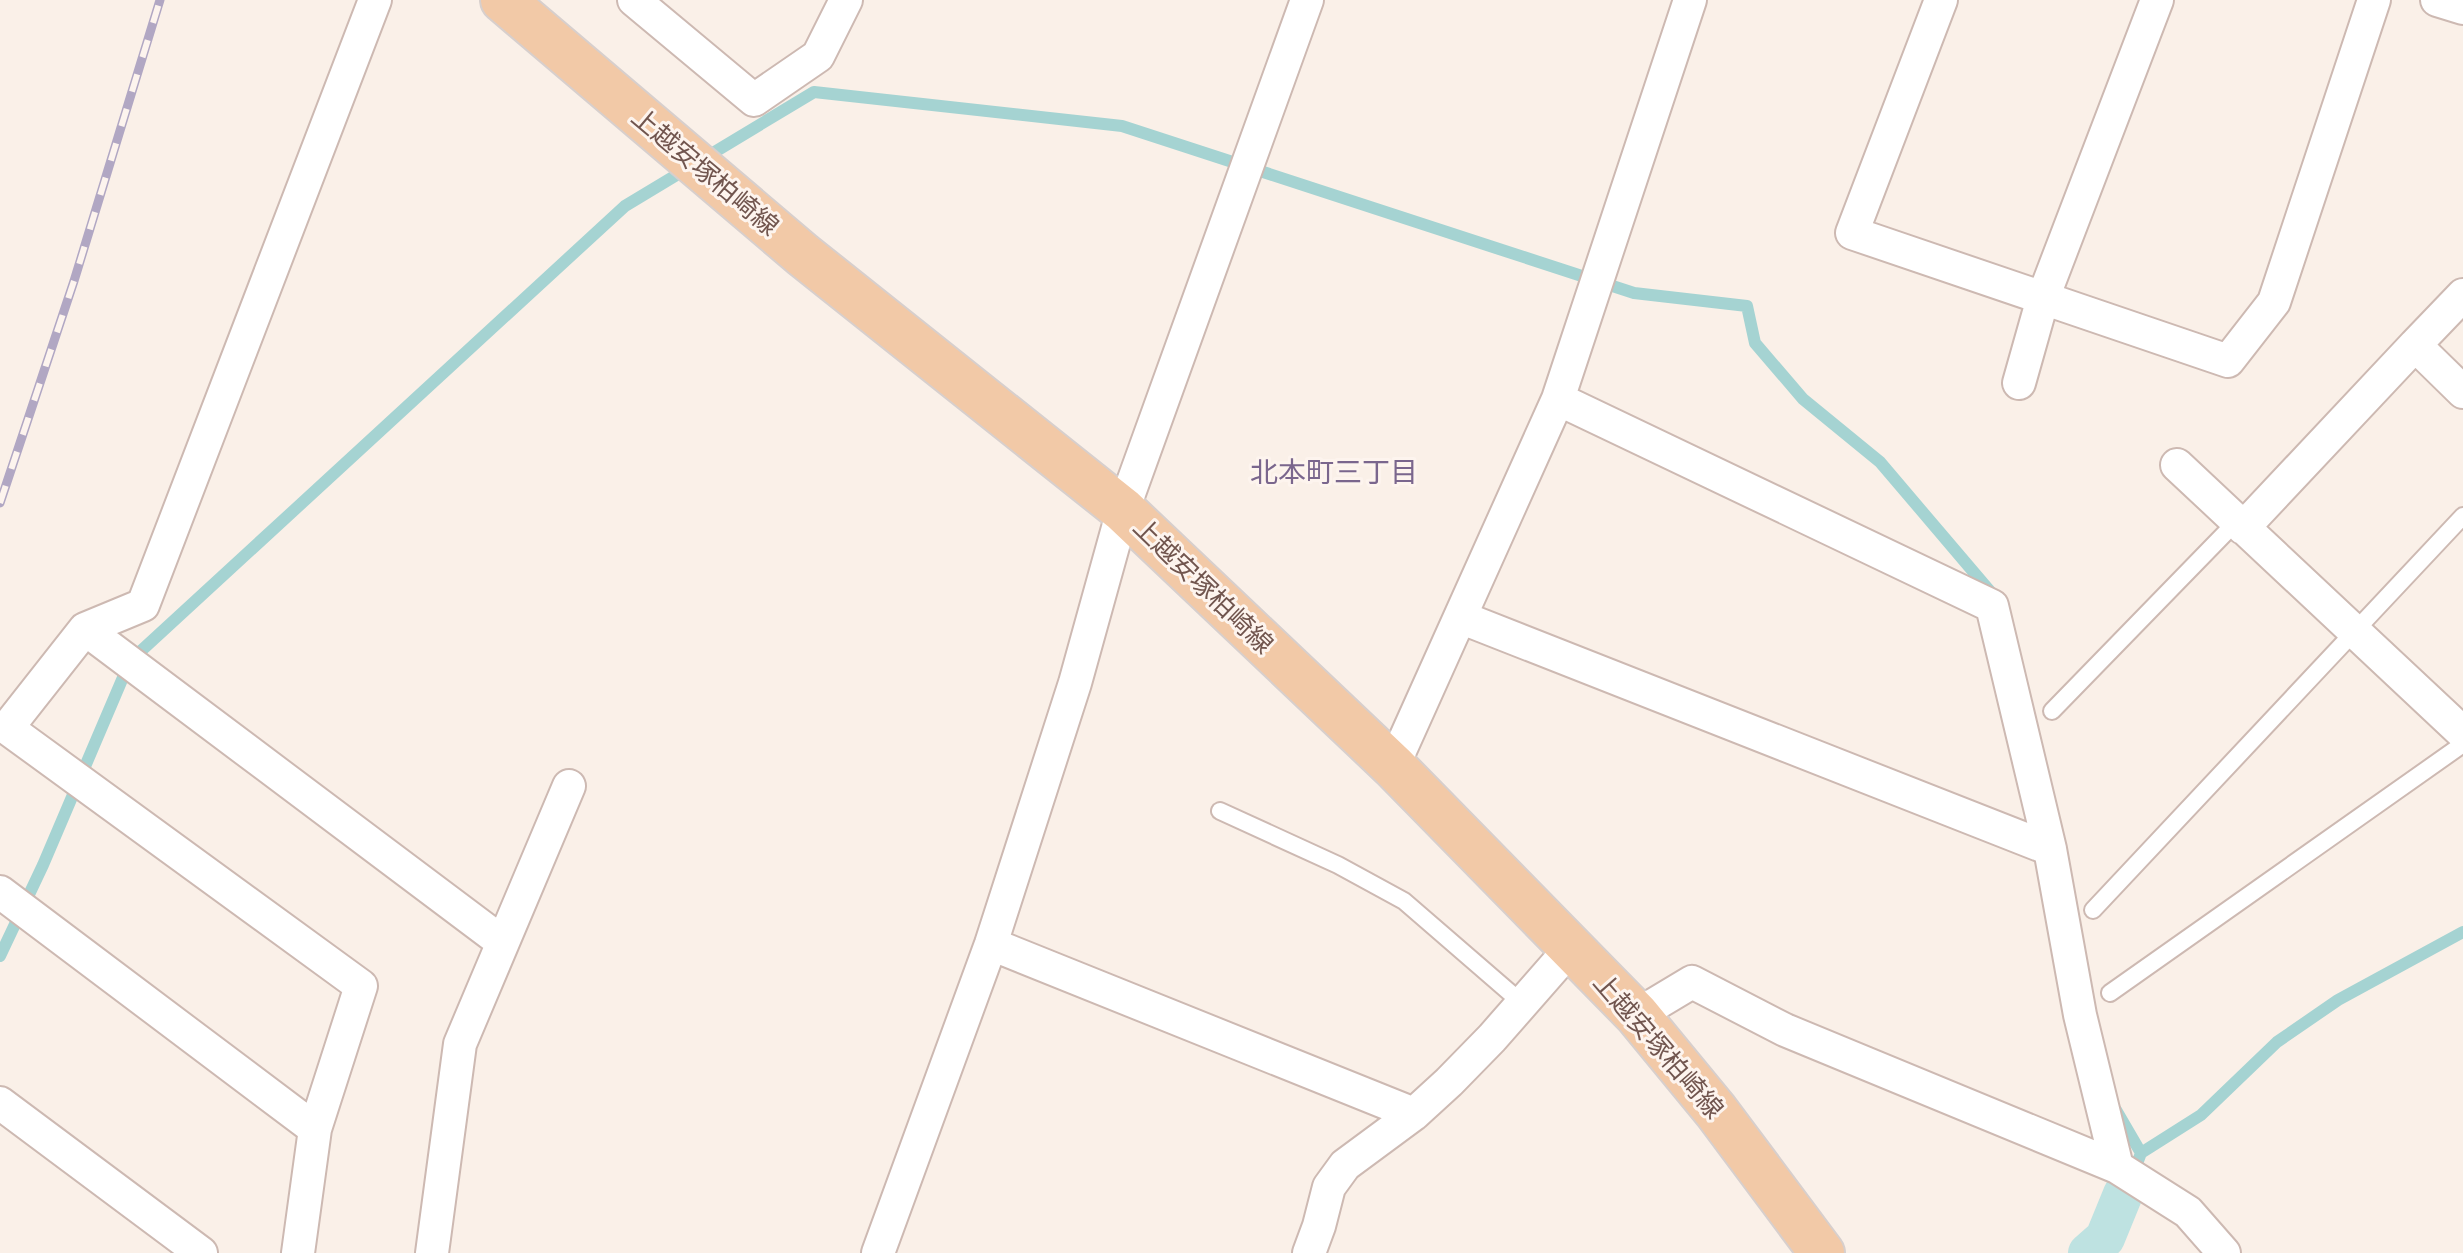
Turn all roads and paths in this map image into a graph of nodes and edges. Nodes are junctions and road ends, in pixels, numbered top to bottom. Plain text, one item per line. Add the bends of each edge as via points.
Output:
1 (375, 0) edge
2 (503, 0) edge
3 (634, 0) edge
4 (846, 0) edge
5 (1307, 0) edge
6 (1690, 0) edge
7 (1941, 0) edge
8 (2157, 0) edge
9 (2374, 0) edge
10 (2437, 0) edge
11 (2463, 8) edge
12 (2463, 295) edge
13 (2043, 298) junction
14 (2415, 345) junction
15 (2019, 383) dead end
16 (2463, 392) edge
17 (1558, 399) junction
18 (2177, 465) dead end
19 (1123, 510) junction
20 (2463, 516) edge
21 (2240, 525) junction
22 (1460, 617) junction
23 (85, 629) junction
24 (2354, 630) junction
25 (2052, 711) dead end
26 (2463, 733) edge
27 (2463, 744) edge
28 (1393, 766) junction
29 (569, 786) dead end
30 (1220, 811) dead end
31 (2050, 849) junction
32 (0, 892) edge
33 (2093, 910) dead end
34 (502, 942) junction
35 (991, 944) junction
36 (1570, 949) junction
37 (2110, 993) dead end
38 (1523, 1004) junction
39 (1637, 1015) junction
40 (0, 1103) edge
41 (1414, 1114) junction
42 (315, 1129) junction
43 (2117, 1167) junction
44 (201, 1253) edge
45 (298, 1253) edge
46 (432, 1253) edge
47 (878, 1253) edge
48 (1309, 1253) edge
49 (1822, 1253) edge
50 (2224, 1253) edge

1 - 23 street via 143,605
2 - 19 main road, 上越安塚柏崎線 via 803,255
3 - 4 street via 754,100 818,56
5 - 19 street
6 - 17 street
7 - 13 street via 1852,233
8 - 13 street
9 - 13 street via 2274,302 2228,361
10 - 11 street
12 - 14 street
13 - 15 street
14 - 16 street
14 - 21 street
17 - 22 street
17 - 31 street via 1992,606
18 - 21 street
19 - 28 main road, 上越安塚柏崎線
19 - 35 street via 1075,683
20 - 24 lane
21 - 24 street
21 - 25 lane
22 - 28 street
22 - 31 street
23 - 34 street
23 - 42 street via 7,728 361,986
24 - 26 street
24 - 33 lane
27 - 37 lane
28 - 36 main road, 上越安塚柏崎線
29 - 34 street
30 - 38 lane via 1404,901
31 - 43 street via 2080,1015
32 - 42 street
34 - 46 street via 460,1044
35 - 41 street
35 - 47 street
36 - 38 street
36 - 39 main road, 上越安塚柏崎線
38 - 41 street
39 - 43 street via 1692,982 1785,1030
39 - 49 main road, 上越安塚柏崎線
40 - 44 street
41 - 48 street via 1345,1165 1329,1187
42 - 45 street
43 - 50 street via 2188,1212

